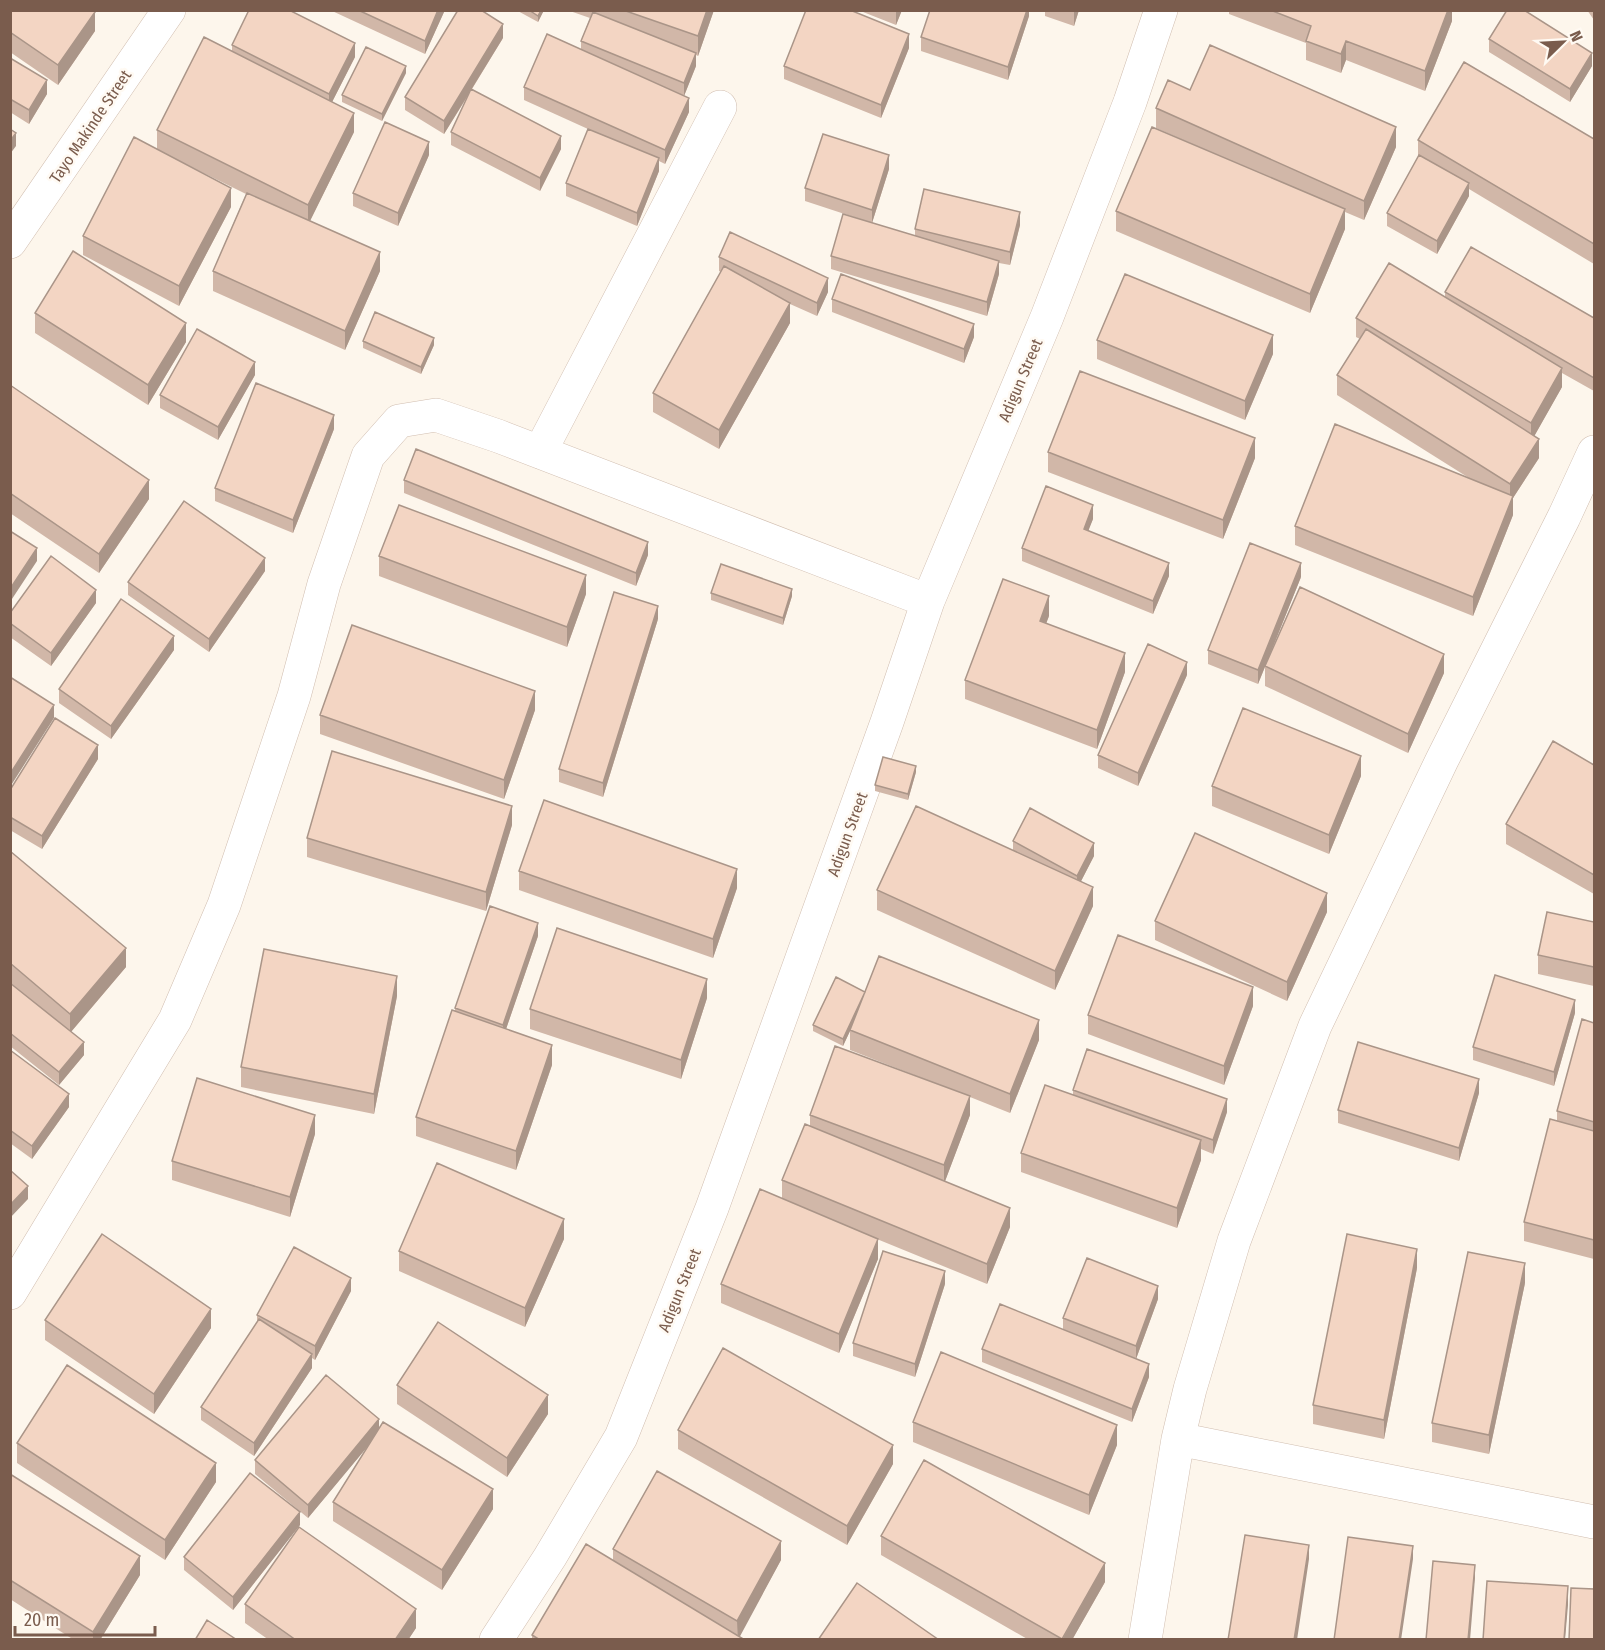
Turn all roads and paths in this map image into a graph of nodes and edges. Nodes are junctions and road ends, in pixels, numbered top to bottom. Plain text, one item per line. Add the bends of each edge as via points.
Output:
1 (169, 10) edge
2 (1161, 10) edge
3 (720, 107) dead end
4 (10, 242) edge
5 (540, 452) junction
6 (1594, 452) edge
7 (928, 601) junction
8 (10, 1293) edge
9 (1178, 1439) junction
10 (1594, 1522) edge
11 (496, 1640) edge
12 (1145, 1640) edge

1 - 4 street, Tayo Makinde Street
2 - 7 street, Adigun Street via 1130,102 1047,316
3 - 5 street
5 - 7 street
5 - 8 street via 436,415 399,421 368,456 224,905 184,999 170,1030
6 - 9 street via 1315,1026 1234,1241
7 - 11 street, Adigun Street via 716,1197 621,1437
9 - 10 street
9 - 12 street

